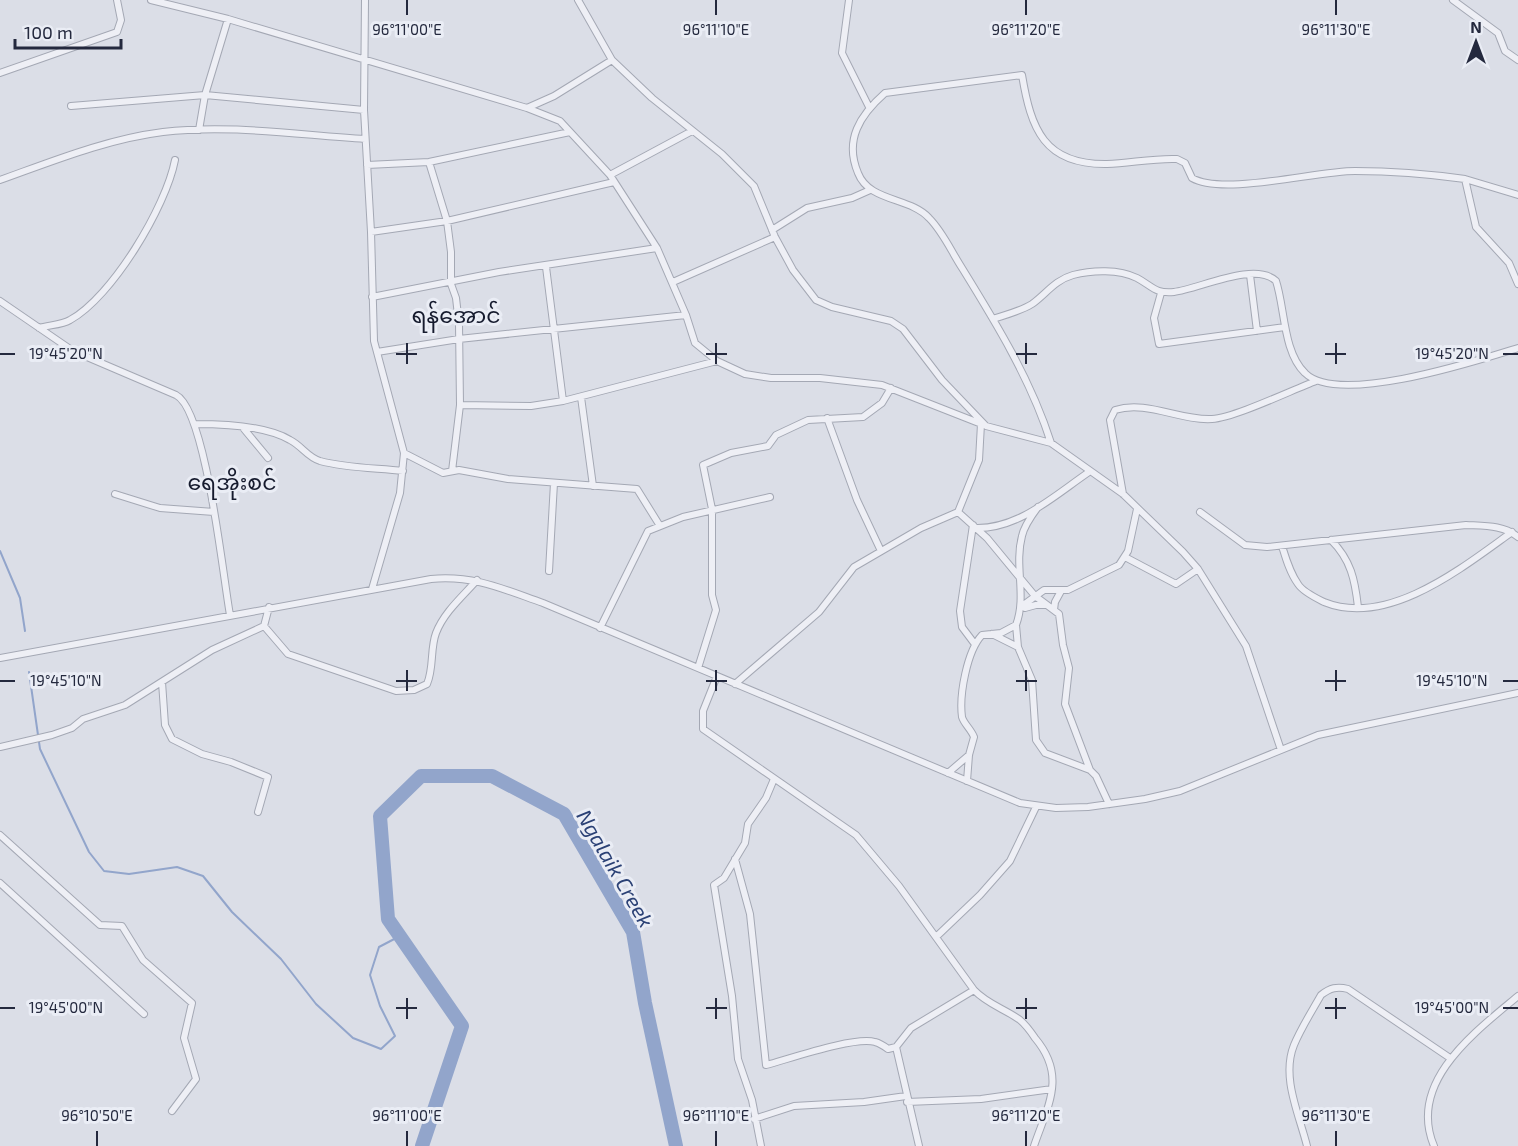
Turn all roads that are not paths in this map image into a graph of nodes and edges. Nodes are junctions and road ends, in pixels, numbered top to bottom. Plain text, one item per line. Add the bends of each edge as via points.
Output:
1 (117, 0) edge
2 (152, 0) edge
3 (365, 0) edge
4 (578, 0) edge
5 (849, 0) edge
6 (1453, 0) edge
7 (228, 19) junction
8 (612, 60) junction
9 (1518, 60) edge
10 (363, 62) junction
11 (0, 73) edge
12 (205, 95) junction
13 (71, 106) dead end
14 (869, 107) junction
15 (527, 108) junction
16 (364, 110) junction
17 (199, 130) junction
18 (692, 130) junction
19 (570, 132) junction
20 (365, 139) junction
21 (176, 160) dead end
22 (429, 162) junction
23 (367, 165) junction
24 (610, 175) junction
25 (1465, 179) junction
26 (0, 180) edge
27 (614, 182) junction
28 (870, 190) junction
29 (1518, 195) edge
30 (447, 221) junction
31 (371, 232) junction
32 (774, 233) junction
33 (657, 248) junction
34 (546, 267) junction
35 (1250, 275) junction
36 (673, 282) junction
37 (451, 284) junction
38 (1518, 284) edge
39 (1161, 293) junction
40 (372, 297) junction
41 (0, 301) edge
42 (686, 315) junction
43 (993, 319) junction
44 (1285, 327) junction
45 (39, 328) junction
46 (552, 328) junction
47 (1257, 331) junction
48 (459, 339) junction
49 (1518, 348) edge
50 (377, 352) junction
51 (717, 362) junction
52 (1316, 381) junction
53 (891, 388) junction
54 (581, 397) junction
55 (563, 401) junction
56 (460, 405) junction
57 (826, 418) junction
58 (195, 424) junction
59 (983, 425) junction
60 (244, 429) junction
61 (1051, 443) junction
62 (404, 453) junction
63 (268, 458) dead end
64 (403, 471) junction
65 (452, 471) junction
66 (1089, 472) junction
67 (554, 483) junction
68 (593, 486) junction
69 (116, 494) dead end
70 (1123, 494) junction
71 (770, 497) dead end
72 (1038, 507) junction
73 (712, 509) junction
74 (1137, 509) junction
75 (214, 512) junction
76 (958, 512) junction
77 (1200, 513) dead end
78 (660, 526) junction
79 (974, 526) junction
80 (1512, 532) junction
81 (1518, 537) edge
82 (1331, 540) junction
83 (1282, 546) junction
84 (881, 551) junction
85 (1125, 557) junction
86 (1198, 569) junction
87 (549, 572) dead end
88 (1019, 574) junction
89 (477, 580) junction
90 (372, 589) junction
91 (1061, 591) junction
92 (1035, 596) junction
93 (1047, 605) junction
94 (269, 607) junction
95 (1358, 607) junction
96 (1021, 610) junction
97 (1054, 610) junction
98 (230, 615) junction
99 (264, 626) junction
100 (1016, 626) junction
101 (600, 628) junction
102 (991, 634) junction
103 (974, 643) junction
104 (1018, 647) junction
105 (0, 658) edge
106 (698, 668) junction
107 (717, 676) junction
108 (162, 682) junction
109 (735, 684) junction
110 (1518, 693) edge
111 (0, 747) edge
112 (1281, 750) junction
113 (969, 755) junction
114 (1090, 770) junction
115 (948, 773) junction
116 (774, 779) junction
117 (967, 781) junction
118 (1109, 804) junction
119 (1036, 807) junction
120 (258, 812) dead end
121 (0, 835) edge
122 (735, 858) junction
123 (0, 882) edge
124 (936, 937) junction
125 (974, 990) junction
126 (1518, 996) edge
127 (144, 1014) dead end
128 (896, 1047) junction
129 (1450, 1058) junction
130 (1052, 1089) junction
131 (906, 1099) junction
132 (172, 1111) dead end
133 (754, 1119) junction
134 (761, 1146) edge
135 (919, 1146) edge
136 (1034, 1146) edge
137 (1307, 1146) edge
138 (1434, 1146) edge

1 - 11 street via 121,20 117,32
2 - 7 street
3 - 10 street
4 - 8 street
5 - 14 street via 842,53
6 - 9 street via 1493,29 1502,39 1505,51
7 - 10 street
7 - 12 street
8 - 15 street
8 - 18 street
10 - 15 street
10 - 16 street
12 - 13 street
12 - 16 street
12 - 17 street
14 - 25 street via 885,93 1022,75 1029,114 1039,133 1050,147 1069,159 1088,163 1177,159 1185,163 1191,178 1216,184 1354,171 1426,173
14 - 28 street via 852,145 859,176
15 - 19 street via 560,121
16 - 20 street
17 - 20 street
17 - 26 street via 160,133 89,148
18 - 24 street
18 - 32 street via 754,186
19 - 22 street
19 - 24 street
20 - 23 street
21 - 45 street via 161,201 132,254 112,280 69,321
22 - 23 street
22 - 30 street
23 - 31 street
24 - 27 street
25 - 29 street
25 - 38 street via 1476,227 1509,263
27 - 30 street
27 - 33 street
28 - 32 street via 807,208
28 - 43 street via 928,215
30 - 31 street
30 - 37 street
31 - 40 street
32 - 36 street
32 - 59 street via 793,270 816,300 891,321 903,329
33 - 34 street
33 - 36 street
34 - 37 street via 499,272
34 - 46 street
35 - 39 street
35 - 44 street via 1276,281
35 - 47 street
36 - 42 street
37 - 40 street
37 - 48 street
39 - 43 street via 1122,273 1074,275 1052,285 1031,305
39 - 47 street via 1154,318 1159,344
40 - 50 street
41 - 45 street
42 - 46 street
42 - 51 street via 695,343
43 - 61 street via 1040,410
44 - 47 street
44 - 52 street via 1299,365
45 - 58 street via 82,356 182,398
46 - 48 street
46 - 55 street
48 - 50 street
48 - 56 street
49 - 52 street via 1399,380 1330,386
50 - 62 street
51 - 53 street via 745,374 771,378 857,381
51 - 54 street
52 - 70 street via 1218,419 1133,407 1115,410 1110,420
53 - 57 street via 882,403 863,417
53 - 59 street
54 - 55 street
54 - 68 street
55 - 56 street via 531,406
56 - 65 street
57 - 73 street via 798,424 776,435 768,446 708,461 703,465
57 - 84 street
58 - 60 street
58 - 75 street
59 - 61 street
59 - 76 street via 979,460
60 - 63 street
60 - 64 street via 282,436 323,462
61 - 66 street
62 - 64 street
62 - 65 street via 443,473
64 - 90 street
65 - 67 street
66 - 70 street
66 - 72 street
67 - 68 street
67 - 87 street
68 - 78 street via 637,489
69 - 75 street via 160,508
70 - 74 street
71 - 73 street
72 - 79 street via 1002,526
72 - 88 street via 1022,533
73 - 78 street
73 - 106 street via 712,595 716,610
74 - 85 street
74 - 86 street
75 - 98 street
76 - 79 street
76 - 84 street
77 - 83 street via 1245,545
78 - 101 street via 645,535
79 - 88 street
79 - 103 street via 960,611 962,627
80 - 81 street
80 - 82 street via 1466,525
80 - 95 street via 1457,571 1398,602
82 - 83 street
82 - 95 street via 1349,563
83 - 95 street via 1299,586 1337,607
84 - 109 street via 854,567 819,612
85 - 86 street via 1176,584
85 - 91 street via 1119,565
86 - 112 street via 1246,646
88 - 92 street
88 - 96 street
89 - 90 street via 431,579
89 - 99 street via 436,633 427,684 414,690 396,691 288,654
89 - 101 street
90 - 94 street
91 - 92 street via 1044,590
91 - 97 street
92 - 93 street
92 - 96 street
93 - 96 street
93 - 97 street
94 - 98 street
94 - 99 street
96 - 100 street
97 - 114 street via 1061,620 1069,668 1065,704
98 - 105 street
99 - 108 street via 212,650
100 - 102 street
100 - 104 street
101 - 106 street
102 - 103 street via 982,635
102 - 104 street
103 - 113 street via 962,705 964,722 974,737
104 - 114 street via 1032,680 1036,740 1045,753
106 - 107 street
107 - 109 street
107 - 116 street via 703,711 704,729
108 - 111 street via 125,705 83,719 72,728
108 - 120 street via 165,725 172,739 268,777
109 - 115 street
110 - 112 street via 1355,725
112 - 118 street via 1180,791
113 - 115 street
113 - 117 street
114 - 118 street
115 - 117 street
116 - 122 street via 748,824 748,835
116 - 124 street via 856,835
117 - 119 street
118 - 119 street
119 - 124 street via 1010,861
121 - 132 street via 100,925 122,926 143,960 192,1003 184,1038 196,1079
122 - 128 street via 750,914 766,1065 860,1040 888,1049
122 - 133 street via 724,878 714,885 738,1059
123 - 127 street
124 - 125 street
125 - 128 street via 911,1028
125 - 130 street via 1021,1021 1045,1048 1053,1067
126 - 129 street
128 - 131 street
129 - 137 street via 1347,989 1328,989 1304,1025 1289,1062 1289,1078
129 - 138 street via 1430,1098 1426,1116
130 - 131 street via 981,1099
130 - 136 street
131 - 133 street via 794,1106
131 - 135 street
133 - 134 street

